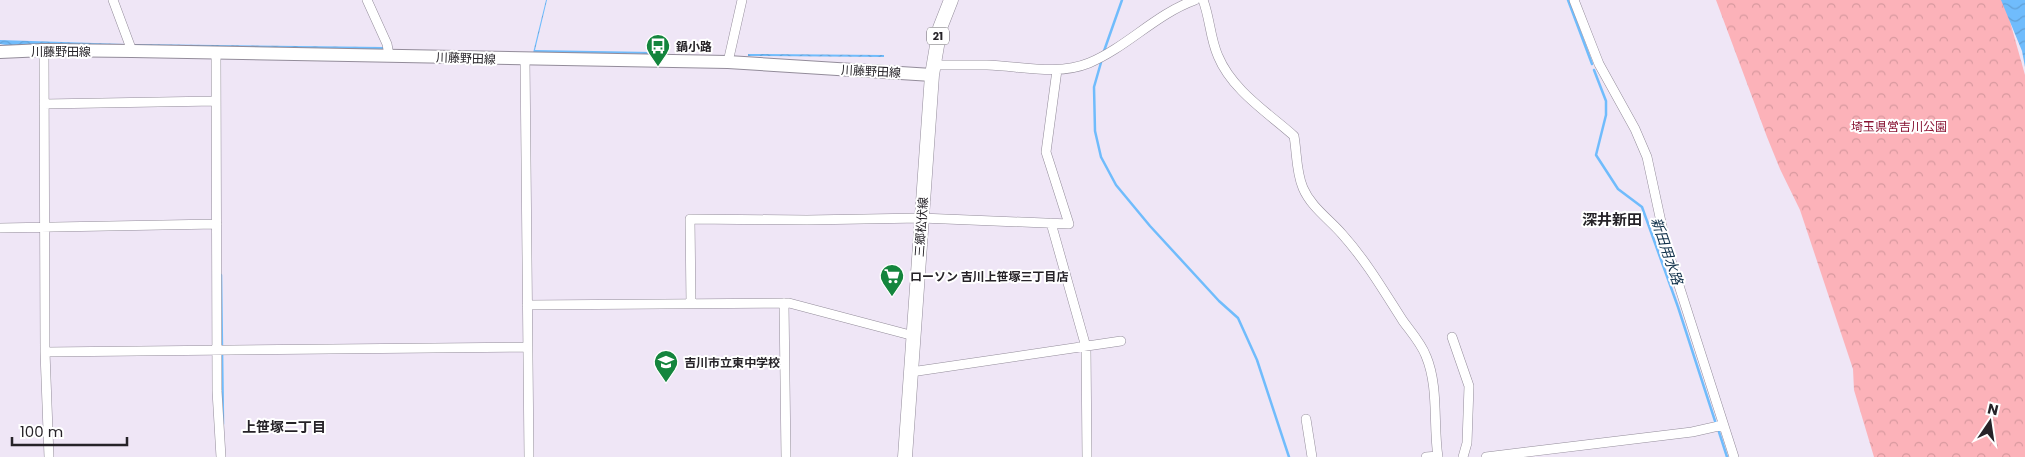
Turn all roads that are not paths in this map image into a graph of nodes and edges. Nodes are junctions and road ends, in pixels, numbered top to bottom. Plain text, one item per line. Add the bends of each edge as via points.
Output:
1 (113, 0) edge
2 (367, 0) edge
3 (742, 0) edge
4 (951, 0) edge
5 (1195, 0) edge
6 (1203, 0) edge
7 (1574, 0) edge
8 (44, 50) junction
9 (132, 51) junction
10 (0, 52) edge
11 (216, 52) junction
12 (389, 55) junction
13 (525, 60) junction
14 (728, 62) junction
15 (932, 70) junction
16 (1057, 70) junction
17 (216, 101) junction
18 (44, 104) junction
19 (921, 218) junction
20 (216, 224) junction
21 (1051, 224) junction
22 (45, 226) junction
23 (0, 228) edge
24 (784, 303) junction
25 (691, 304) junction
26 (527, 306) junction
27 (914, 336) junction
28 (1452, 337) dead end
29 (1121, 341) dead end
30 (528, 347) junction
31 (1086, 347) junction
32 (217, 349) junction
33 (45, 352) junction
34 (912, 372) junction
35 (1306, 419) dead end
36 (1723, 425) junction
37 (49, 457) edge
38 (221, 457) edge
39 (529, 457) edge
40 (786, 457) edge
41 (906, 457) edge
42 (1087, 457) edge
43 (1312, 457) edge
44 (1426, 457) edge
45 (1438, 457) edge
46 (1462, 457) edge
47 (1486, 457) edge
48 (1734, 457) edge

1 - 9 street
2 - 12 street
3 - 14 street
4 - 15 main road, 三郷松伏線 / 21 via 940,28
5 - 16 street via 1170,11 1090,63
6 - 45 street via 1222,64 1243,92 1294,136 1300,179 1312,204 1341,232 1374,273 1423,350 1433,384
7 - 36 street via 1599,64 1647,157 1666,245
8 - 9 main road, 川藤野田線
8 - 10 main road, 川藤野田線
8 - 18 street
9 - 11 main road, 川藤野田線
11 - 12 main road, 川藤野田線
11 - 17 street
12 - 13 main road, 川藤野田線
13 - 14 main road, 川藤野田線
13 - 26 street
14 - 15 main road, 川藤野田線
15 - 16 street via 987,65
15 - 19 main road, 三郷松伏線 / 21
16 - 21 street via 1046,152 1069,224
17 - 18 street
17 - 20 street
18 - 22 street
19 - 21 street
19 - 25 street via 690,219
19 - 27 main road, 三郷松伏線 / 21
20 - 22 street
20 - 32 street
21 - 31 street
22 - 23 street
22 - 33 street
24 - 25 street
24 - 27 street
24 - 40 street
25 - 26 street
26 - 30 street
27 - 34 main road, 三郷松伏線 / 21
28 - 46 street via 1469,386 1467,443
29 - 31 street
30 - 32 street
30 - 39 street
31 - 34 street
31 - 42 street
32 - 33 street
32 - 38 street
33 - 37 street
34 - 41 main road, 三郷松伏線 / 21
35 - 43 street
36 - 47 street via 1692,432
36 - 48 street
44 - 45 street

